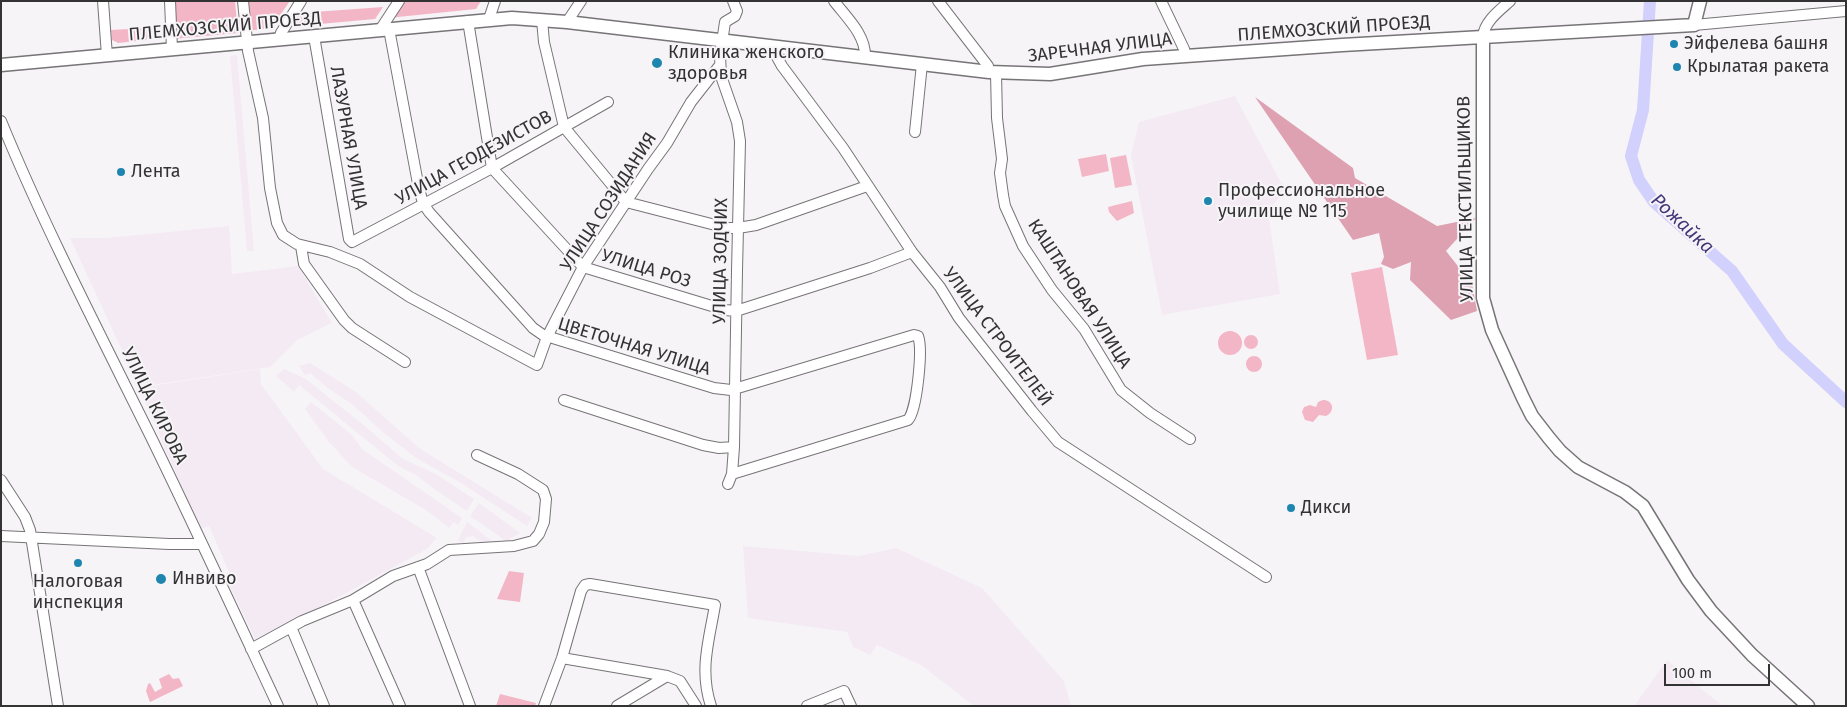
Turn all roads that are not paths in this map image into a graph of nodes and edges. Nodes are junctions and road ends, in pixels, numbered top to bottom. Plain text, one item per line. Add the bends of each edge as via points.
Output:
1 (103, 1) edge
2 (170, 1) edge
3 (243, 1) edge
4 (301, 1) edge
5 (399, 1) edge
6 (495, 1) edge
7 (581, 1) edge
8 (733, 1) edge
9 (834, 1) edge
10 (938, 1) edge
11 (1161, 1) edge
12 (1510, 1) edge
13 (1700, 1) edge
14 (1846, 11) edge
15 (490, 19) junction
16 (542, 20) junction
17 (468, 21) junction
18 (567, 22) junction
19 (1694, 25) junction
20 (384, 29) junction
21 (314, 36) junction
22 (1483, 36) junction
23 (278, 39) junction
24 (722, 40) junction
25 (247, 42) junction
26 (776, 46) junction
27 (172, 49) junction
28 (107, 56) junction
29 (1186, 56) junction
30 (865, 57) junction
31 (922, 64) junction
32 (1, 65) edge
33 (720, 65) junction
34 (992, 73) junction
35 (608, 102) dead end
36 (1, 121) edge
37 (564, 128) junction
38 (915, 132) dead end
39 (492, 168) junction
40 (867, 186) junction
41 (626, 202) junction
42 (424, 204) junction
43 (738, 228) junction
44 (354, 242) joint
45 (301, 246) junction
46 (912, 252) junction
47 (584, 267) junction
48 (736, 311) junction
49 (547, 337) junction
50 (406, 362) dead end
51 (736, 390) junction
52 (564, 400) dead end
53 (1190, 439) dead end
54 (734, 447) junction
55 (477, 455) dead end
56 (732, 474) junction
57 (1, 480) edge
58 (728, 484) dead end
59 (1, 536) edge
60 (31, 538) junction
61 (202, 544) junction
62 (418, 567) junction
63 (1266, 577) dead end
64 (353, 600) junction
65 (291, 627) junction
66 (251, 649) junction
67 (562, 658) junction
68 (667, 676) junction
69 (58, 706) edge
70 (278, 706) edge
71 (324, 706) edge
72 (400, 706) edge
73 (470, 706) edge
74 (544, 706) edge
75 (617, 706) edge
76 (696, 706) edge
77 (711, 706) edge
78 (807, 706) edge
79 (850, 706) edge
80 (1808, 706) edge

1 - 28 street
2 - 27 street
3 - 25 street
4 - 23 street
5 - 20 street
6 - 15 street
7 - 18 street
8 - 24 street, УЛИЦА ЗОДЧИХ via 736,14 725,22
9 - 30 street via 862,39
10 - 34 street
11 - 29 street
12 - 22 street via 1487,23
13 - 19 main road
14 - 19 street
15 - 16 main road, ПЛЕМХОЗСКИЙ ПРОЕЗД
15 - 17 main road, ПЛЕМХОЗСКИЙ ПРОЕЗД
16 - 18 main road, ПЛЕМХОЗСКИЙ ПРОЕЗД
16 - 37 street
17 - 20 main road, ПЛЕМХОЗСКИЙ ПРОЕЗД
17 - 39 street
18 - 24 main road, ПЛЕМХОЗСКИЙ ПРОЕЗД
19 - 22 main road
20 - 21 main road, ПЛЕМХОЗСКИЙ ПРОЕЗД
20 - 42 street, ЦВЕТОЧНАЯ УЛИЦА
21 - 23 main road, ПЛЕМХОЗСКИЙ ПРОЕЗД
21 - 44 street, ЛАЗУРНАЯ УЛИЦА via 349,239
22 - 29 main road, ПЛЕМХОЗСКИЙ ПРОЕЗД
22 - 80 main road, УЛИЦА ТЕКСТИЛЬЩИКОВ via 1484,304 1523,398 1535,420 1560,451 1584,470 1625,492 1643,506 1711,611 1752,655
23 - 25 main road, ПЛЕМХОЗСКИЙ ПРОЕЗД
24 - 26 main road, ПЛЕМХОЗСКИЙ ПРОЕЗД
24 - 33 street, УЛИЦА ЗОДЧИХ
25 - 27 main road, ПЛЕМХОЗСКИЙ ПРОЕЗД
25 - 45 street via 263,118 267,171 277,223 285,238
26 - 30 main road, ПЛЕМХОЗСКИЙ ПРОЕЗД
26 - 40 street, УЛИЦА СТРОИТЕЛЕЙ via 782,66
27 - 28 main road, ПЛЕМХОЗСКИЙ ПРОЕЗД
28 - 32 main road, ПЛЕМХОЗСКИЙ ПРОЕЗД
29 - 34 main road, ЗАРЕЧНАЯ УЛИЦА via 1131,60 1056,74
30 - 31 main road, ПЛЕМХОЗСКИЙ ПРОЕЗД
31 - 34 main road, ПЛЕМХОЗСКИЙ ПРОЕЗД
31 - 38 street
33 - 41 street, УЛИЦА СОЗИДАНИЯ via 691,102
33 - 43 street, УЛИЦА ЗОДЧИХ via 740,138
34 - 53 street, КАШТАНОВАЯ УЛИЦА via 1003,195 1023,246 1052,290 1084,329 1121,390
35 - 37 street, УЛИЦА ГЕОДЕЗИСТОВ
36 - 61 street, УЛИЦА КИРОВА
37 - 39 street, УЛИЦА ГЕОДЕЗИСТОВ
37 - 41 street
39 - 42 street, УЛИЦА ГЕОДЕЗИСТОВ
39 - 47 street, УЛИЦА РОЗ
40 - 43 street via 756,225
40 - 46 street, УЛИЦА СТРОИТЕЛЕЙ
41 - 43 street
41 - 47 street, УЛИЦА СОЗИДАНИЯ
42 - 44 street, УЛИЦА ГЕОДЕЗИСТОВ
42 - 49 street, ЦВЕТОЧНАЯ УЛИЦА via 530,324
43 - 48 street, УЛИЦА ЗОДЧИХ
45 - 49 street, УЛИЦА СОЗИДАНИЯ via 330,252 360,264 410,297 537,365
45 - 50 street via 304,264 344,320
46 - 48 street, УЛИЦА РОЗ
46 - 63 street, УЛИЦА СТРОИТЕЛЕЙ via 977,342 1058,442
47 - 48 street, УЛИЦА РОЗ
47 - 49 street, УЛИЦА СОЗИДАНИЯ
48 - 51 street, УЛИЦА ЗОДЧИХ
49 - 51 street, ЦВЕТОЧНАЯ УЛИЦА via 714,388
51 - 54 street, УЛИЦА ЗОДЧИХ
51 - 56 street, ЦВЕТОЧНАЯ УЛИЦА via 914,335 920,339 920,369 912,414 908,420
52 - 54 street via 703,445
54 - 56 street, УЛИЦА ЗОДЧИХ
55 - 62 street via 543,490 546,503 541,531 533,541 514,546 449,550
56 - 58 street, УЛИЦА ЗОДЧИХ
57 - 60 street via 25,517
59 - 60 street
60 - 61 street
60 - 69 street
61 - 66 street, УЛИЦА КИРОВА
62 - 64 street via 393,576
62 - 73 street
64 - 65 street
64 - 72 street
65 - 66 street
65 - 71 street
66 - 70 street, УЛИЦА КИРОВА
67 - 68 street
67 - 74 street
67 - 77 street via 585,585 715,605 704,671
68 - 75 street
68 - 76 street via 680,681
78 - 79 street via 844,691

